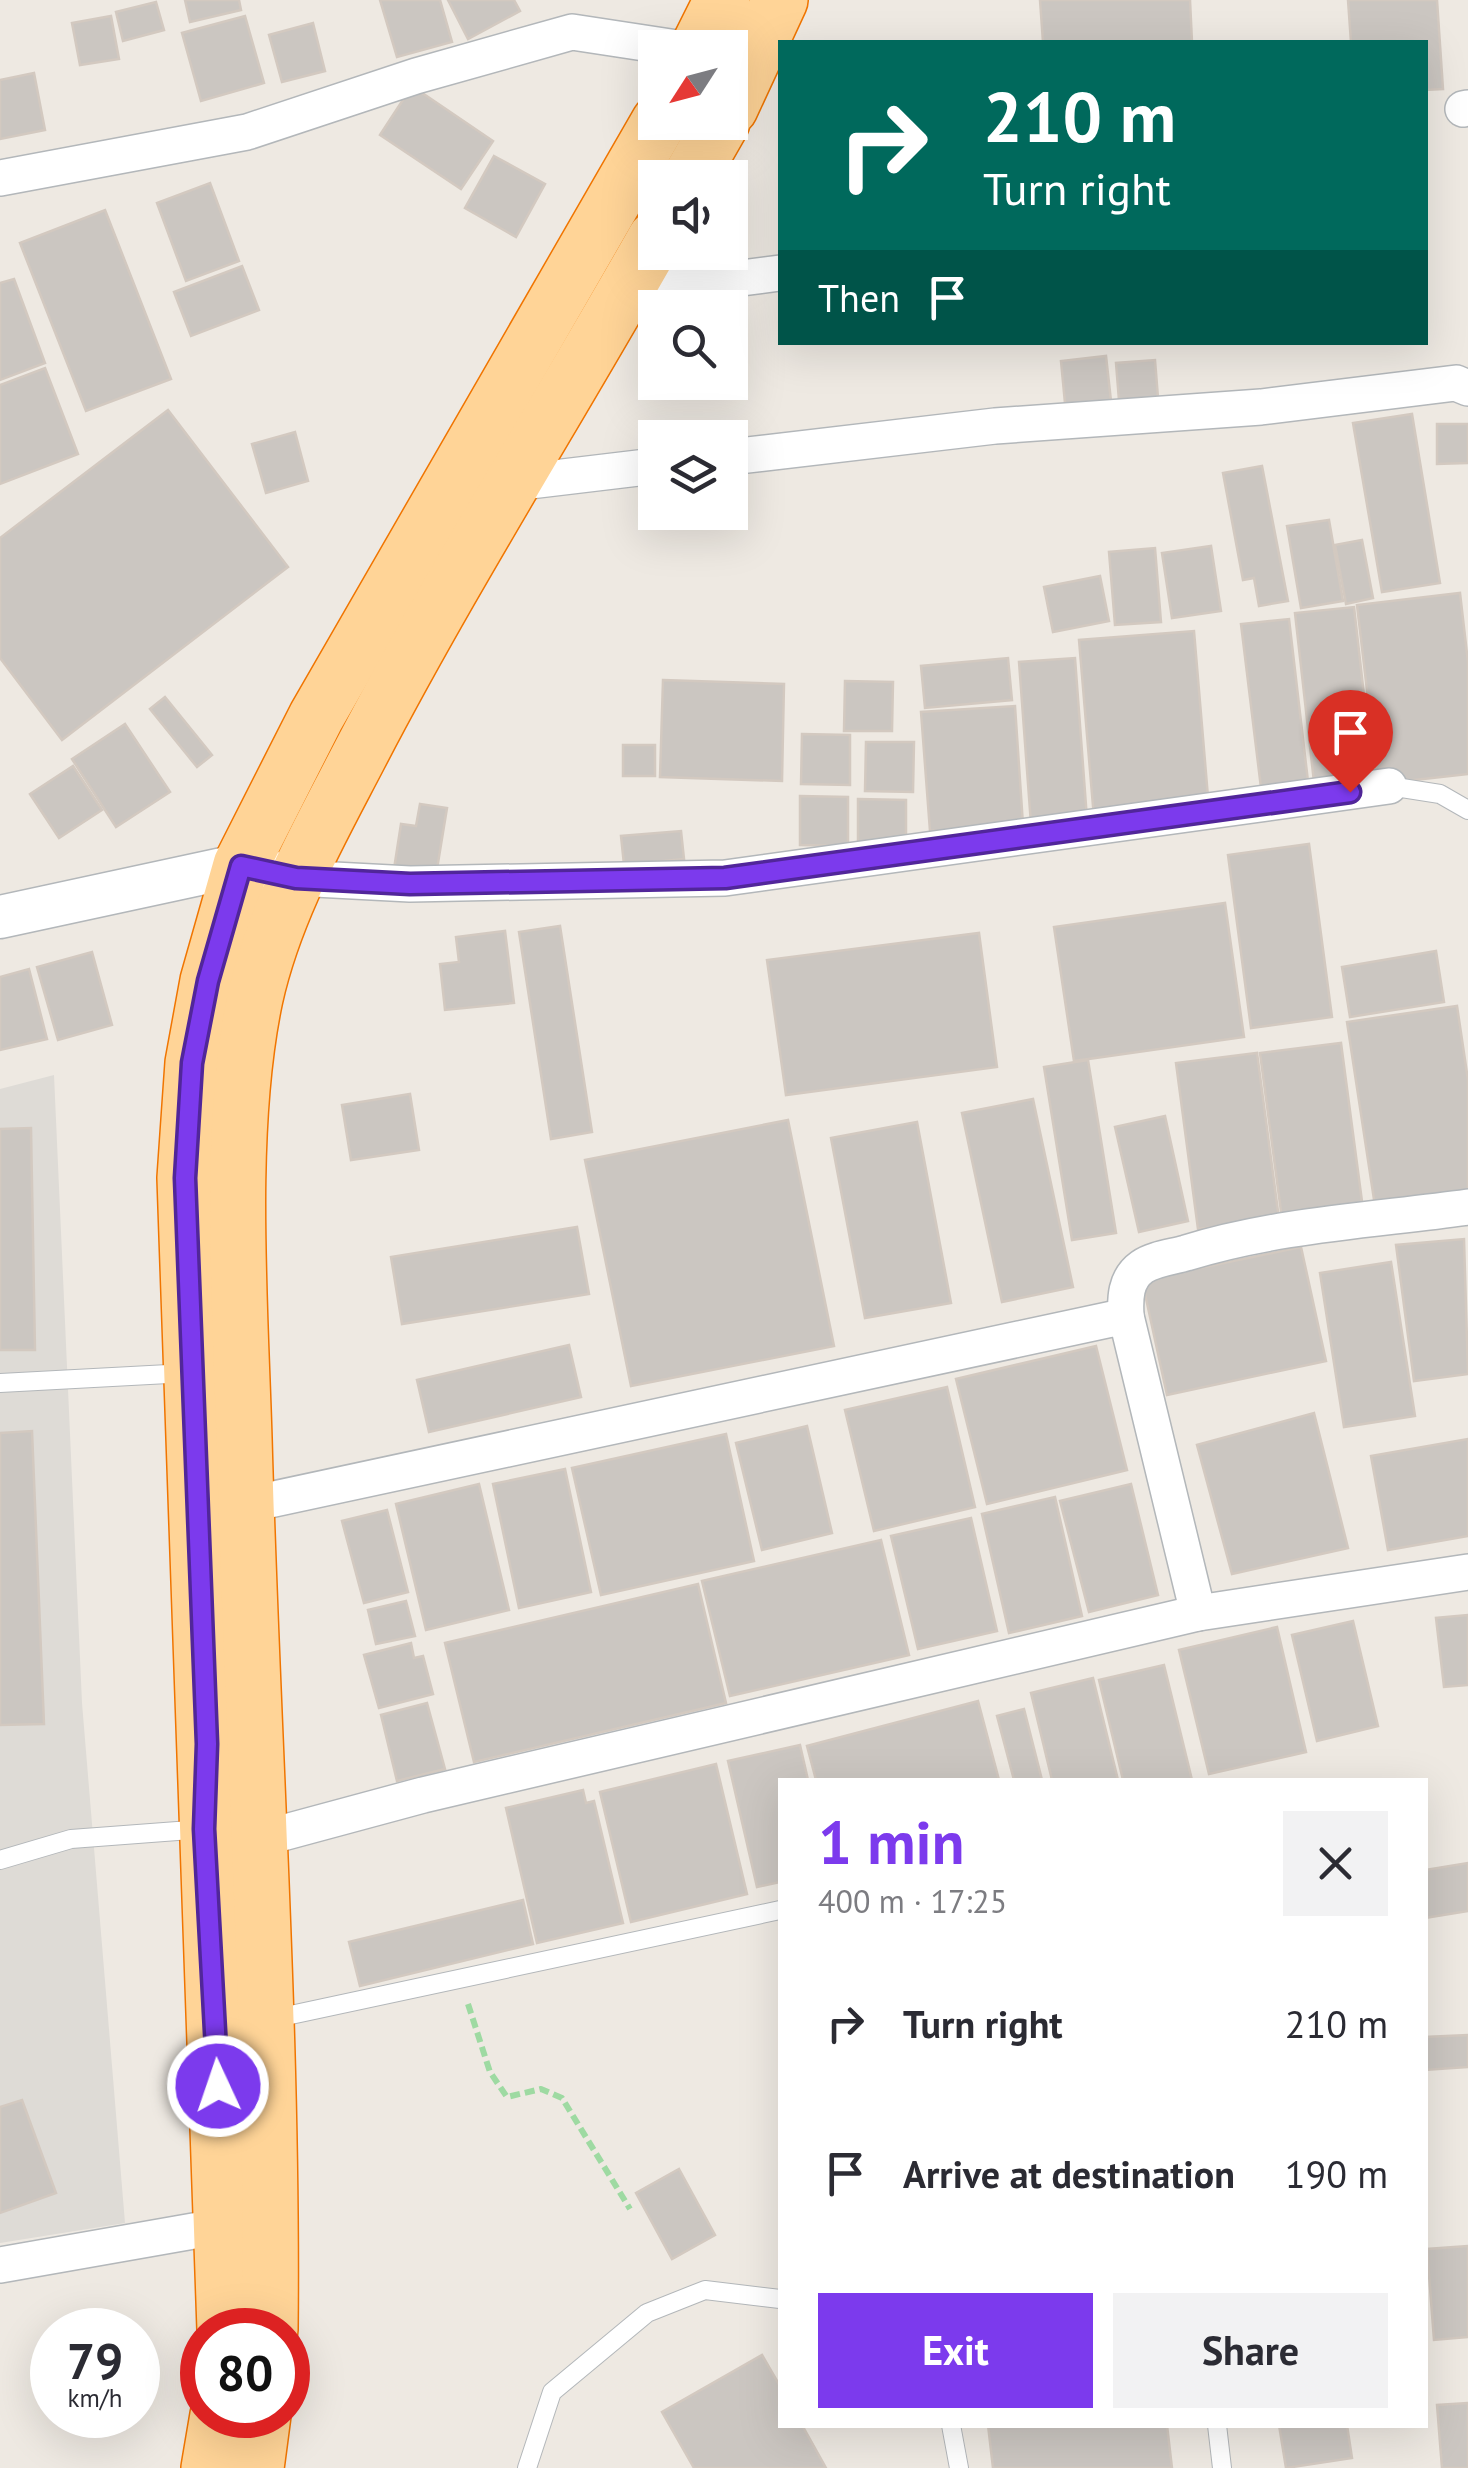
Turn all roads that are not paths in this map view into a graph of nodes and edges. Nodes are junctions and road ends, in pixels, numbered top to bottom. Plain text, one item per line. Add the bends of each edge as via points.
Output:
1 (722, 0) edge
2 (780, 0) edge
3 (707, 30) edge
4 (638, 42) edge
5 (748, 69) edge
6 (649, 140) edge
7 (0, 178) edge
8 (638, 269) edge
9 (778, 273) edge
10 (624, 294) junction
11 (1468, 388) edge
12 (748, 455) edge
13 (638, 468) edge
14 (513, 484) junction
15 (1389, 786) joint
16 (1468, 810) edge
17 (241, 866) junction
18 (296, 878) junction
19 (0, 917) edge
20 (1468, 1207) edge
21 (1126, 1316) junction
22 (192, 1373) junction
23 (0, 1383) edge
24 (246, 1505) junction
25 (1468, 1572) edge
26 (1198, 1613) junction
27 (204, 1829) junction
28 (260, 1839) junction
29 (0, 1860) edge
30 (778, 1910) edge
31 (267, 2020) junction
32 (222, 2226) junction
33 (1, 2268) edge
34 (778, 2299) edge
35 (224, 2308) edge
36 (270, 2308) edge
37 (952, 2428) edge
38 (1217, 2428) edge
39 (214, 2438) edge
40 (260, 2438) edge
41 (209, 2468) edge
42 (256, 2468) edge
43 (528, 2468) edge
44 (959, 2468) edge
45 (1222, 2468) edge

1 - 3 highway
2 - 5 highway
4 - 7 street via 572,32 246,132
6 - 17 highway via 325,700
8 - 10 highway
9 - 10 street
10 - 14 highway
11 - 12 street via 1456,383
13 - 14 street
14 - 18 highway via 420,638
15 - 16 lane via 1440,794
15 - 18 street via 725,878 410,884
17 - 18 street
17 - 19 street
17 - 22 highway via 192,1063 185,1178
18 - 24 highway via 256,996 246,1067 240,1194
20 - 21 street via 1228,1240 1160,1260 1142,1266 1132,1279 1124,1296
21 - 24 street
21 - 26 street
22 - 23 lane
22 - 27 highway via 207,1744
24 - 28 highway
25 - 26 street
26 - 28 street
27 - 29 lane via 70,1838
27 - 32 highway
28 - 31 highway
30 - 31 lane
31 - 36 highway
32 - 33 street
32 - 35 highway
34 - 43 lane via 705,2290 648,2312 552,2392
37 - 44 lane
38 - 45 lane
39 - 41 highway
40 - 42 highway

